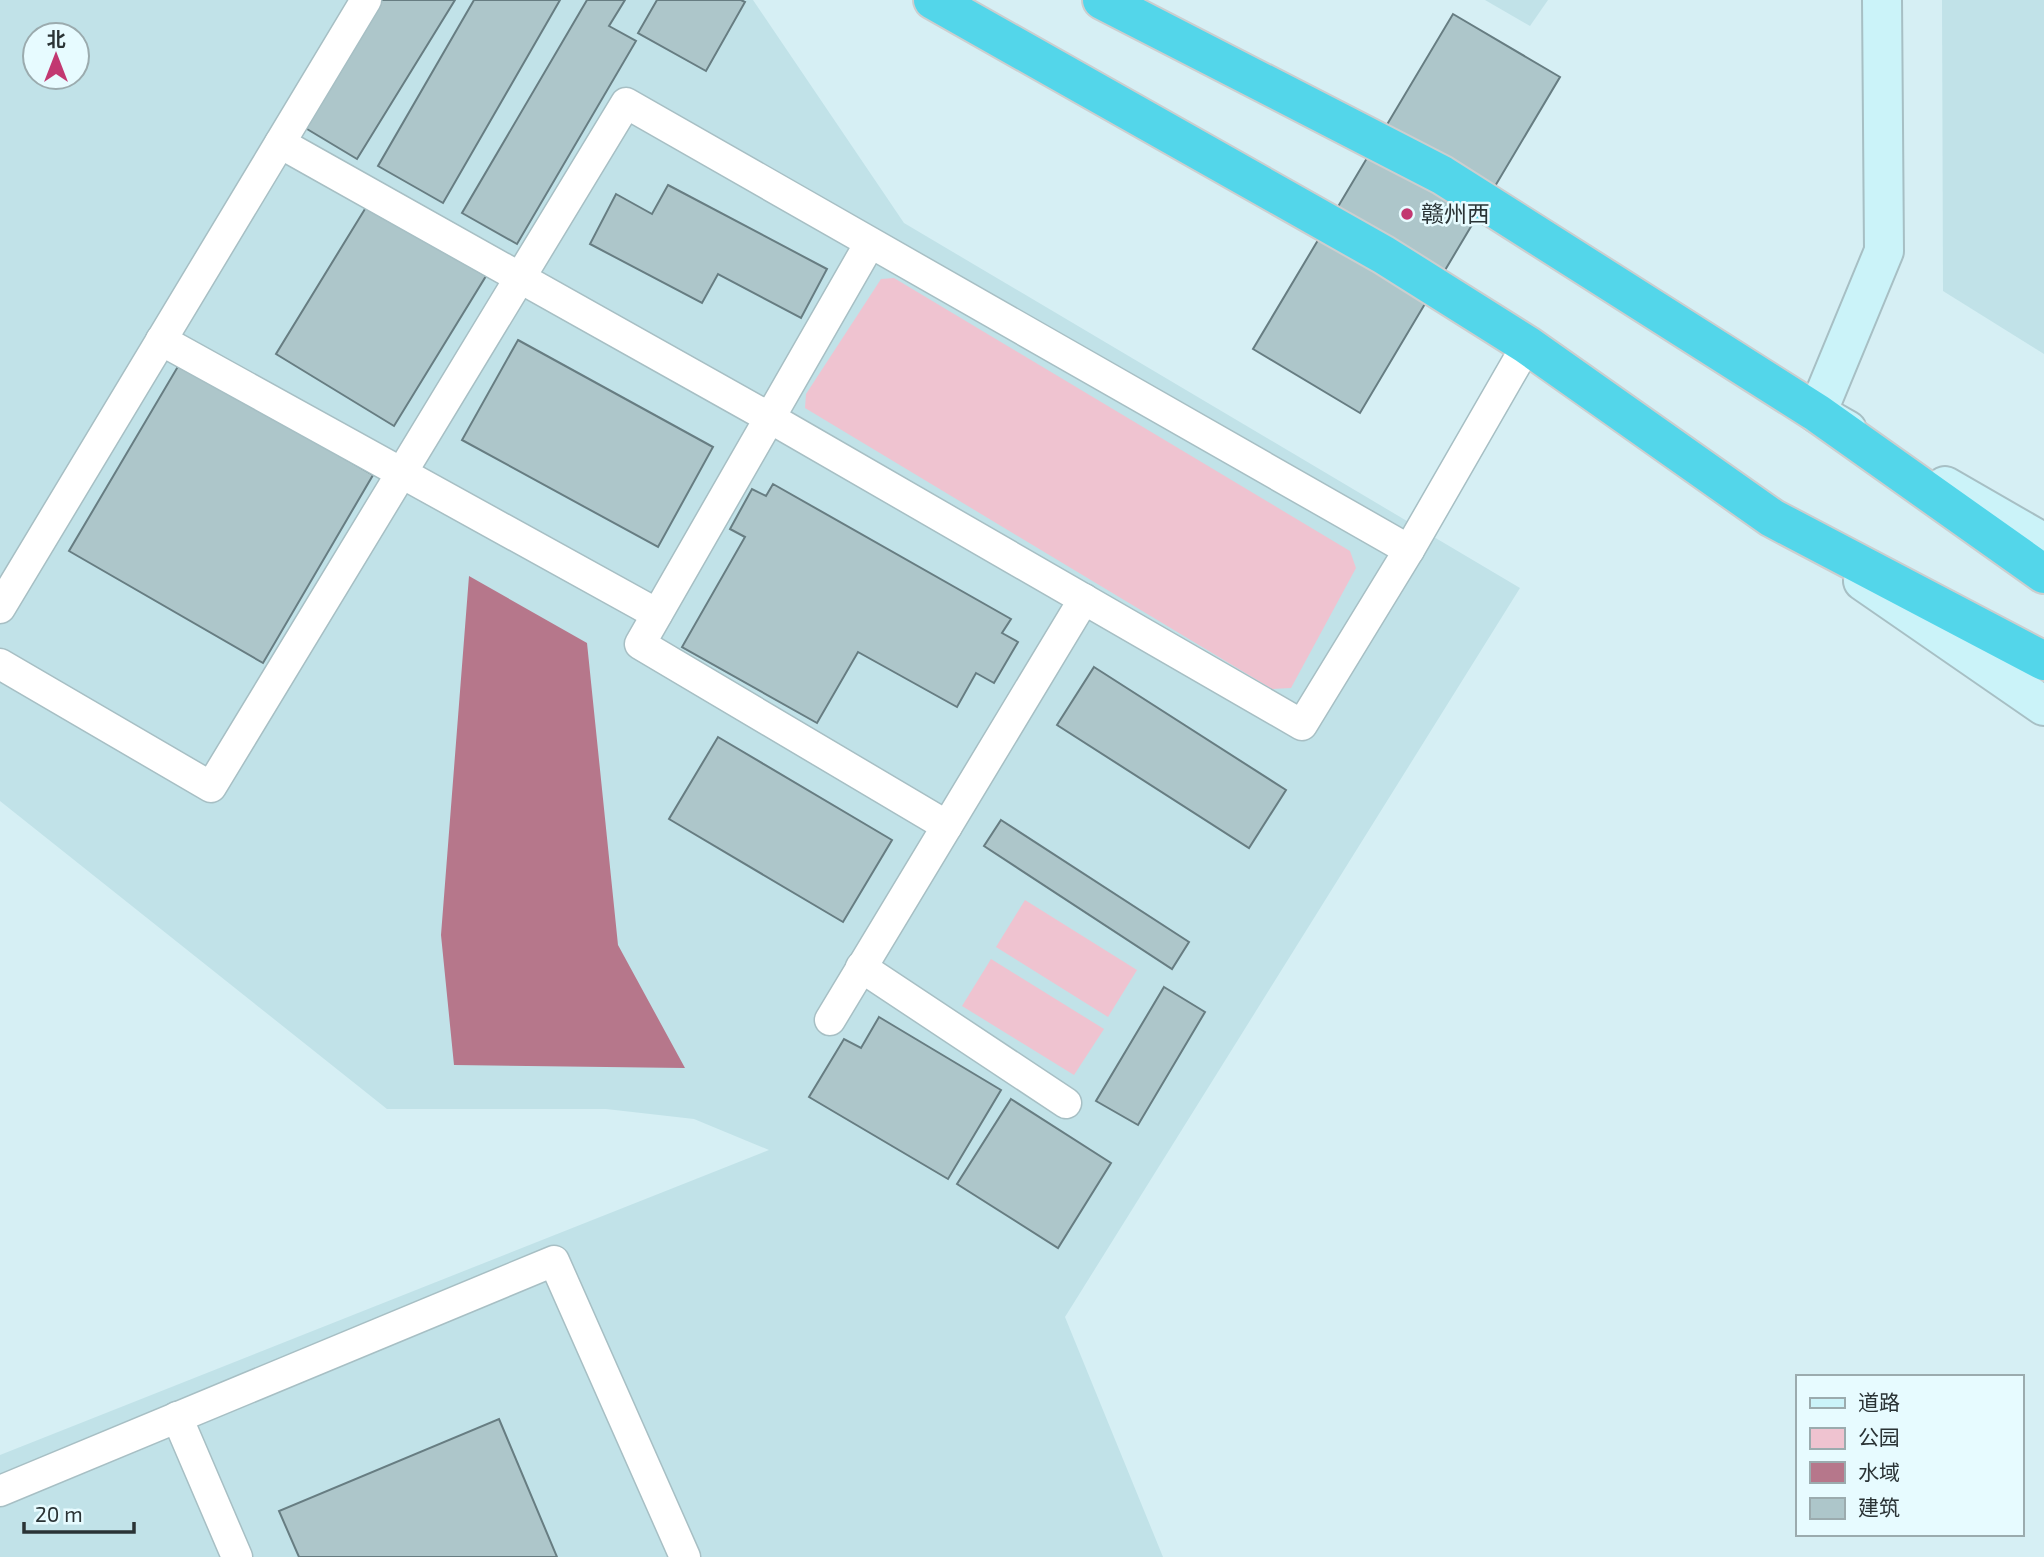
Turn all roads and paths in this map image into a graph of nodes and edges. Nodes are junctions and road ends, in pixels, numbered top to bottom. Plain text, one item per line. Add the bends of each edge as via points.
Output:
1 (366, 0) edge
2 (933, 0) edge
3 (1102, 0) edge
4 (1882, 0) edge
5 (280, 143) junction
6 (870, 243) junction
7 (520, 278) junction
8 (161, 340) junction
9 (1527, 345) junction
10 (1818, 413) junction
11 (769, 418) junction
12 (402, 473) junction
13 (1772, 518) junction
14 (2044, 543) edge
15 (1409, 550) junction
16 (2044, 574) edge
17 (1084, 599) junction
18 (0, 608) edge
19 (657, 614) junction
20 (2044, 661) edge
21 (0, 664) edge
22 (2044, 706) edge
23 (947, 826) junction
24 (862, 967) junction
25 (830, 1020) dead end
26 (1066, 1103) dead end
27 (177, 1417) junction
28 (0, 1491) edge
29 (237, 1557) edge
30 (685, 1557) edge

1 - 5 street
2 - 9 highway via 1384,254
3 - 10 highway via 1442,175
4 - 10 street via 1884,251
5 - 7 street
5 - 8 street
6 - 7 street via 626,103
6 - 11 street
6 - 15 street
7 - 11 street
7 - 12 street
8 - 12 street
8 - 18 street
9 - 13 highway
9 - 15 street
10 - 14 street
10 - 16 highway
11 - 17 street
11 - 19 street
12 - 19 street
12 - 21 street via 211,787
13 - 20 highway
13 - 22 street
15 - 17 street via 1302,725
17 - 23 street
19 - 23 street via 640,644
23 - 24 street
24 - 25 street
24 - 26 street
27 - 28 street
27 - 29 street
27 - 30 street via 554,1261

